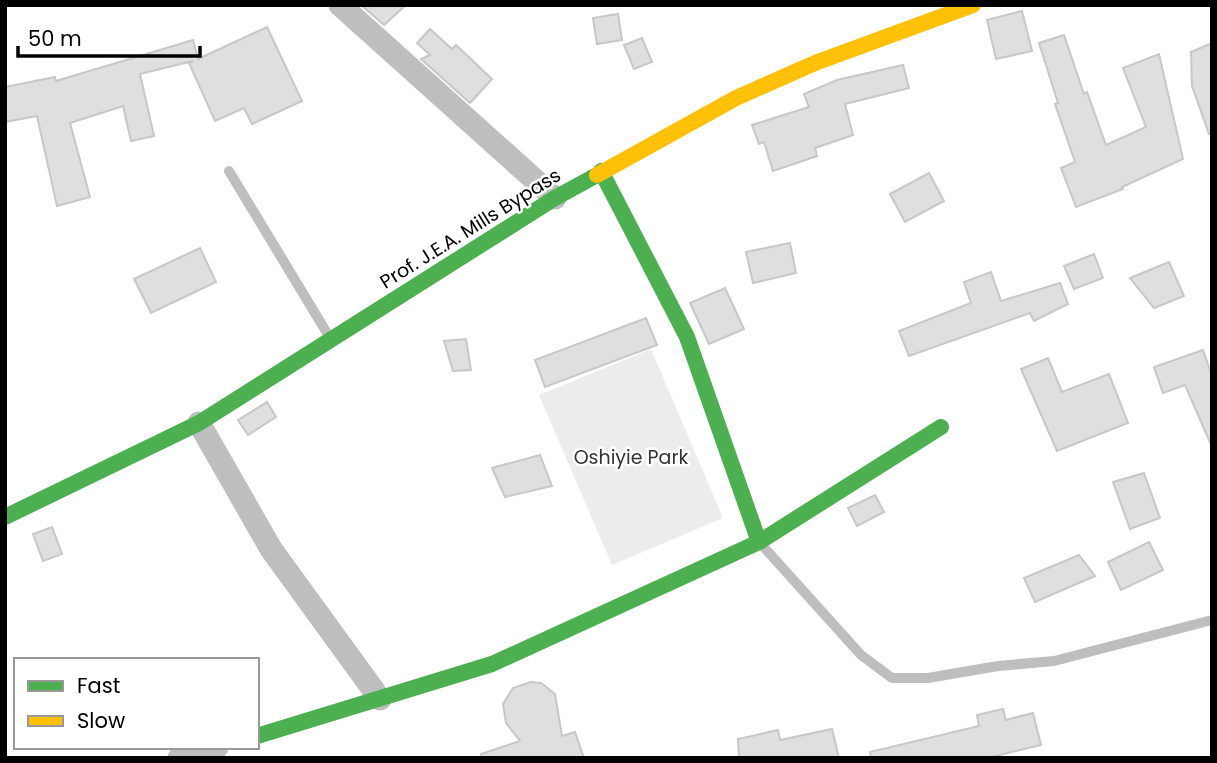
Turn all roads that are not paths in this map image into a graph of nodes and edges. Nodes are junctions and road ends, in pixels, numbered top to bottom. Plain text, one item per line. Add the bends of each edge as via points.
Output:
1 (340, 5) edge
2 (973, 5) edge
3 (229, 170) dead end
4 (601, 170) junction
5 (555, 198) junction
6 (332, 341) junction
7 (199, 423) junction
8 (942, 427) dead end
9 (5, 517) edge
10 (759, 542) junction
11 (1212, 620) edge
12 (380, 699) junction
13 (259, 735) edge
14 (210, 749) edge
15 (179, 758) edge

1 - 5 street
2 - 4 street, Prof. J.E.A. Mills Bypass via 815,63 736,98
3 - 6 lane
4 - 5 street, Prof. J.E.A. Mills Bypass
4 - 10 street via 687,337
5 - 6 street, Prof. J.E.A. Mills Bypass
6 - 7 street, Prof. J.E.A. Mills Bypass
7 - 9 street, Prof. J.E.A. Mills Bypass
7 - 12 street via 271,549
8 - 10 street
10 - 11 lane via 861,655 891,678 928,678 1054,661
10 - 12 street via 492,664
12 - 13 street
14 - 15 street

